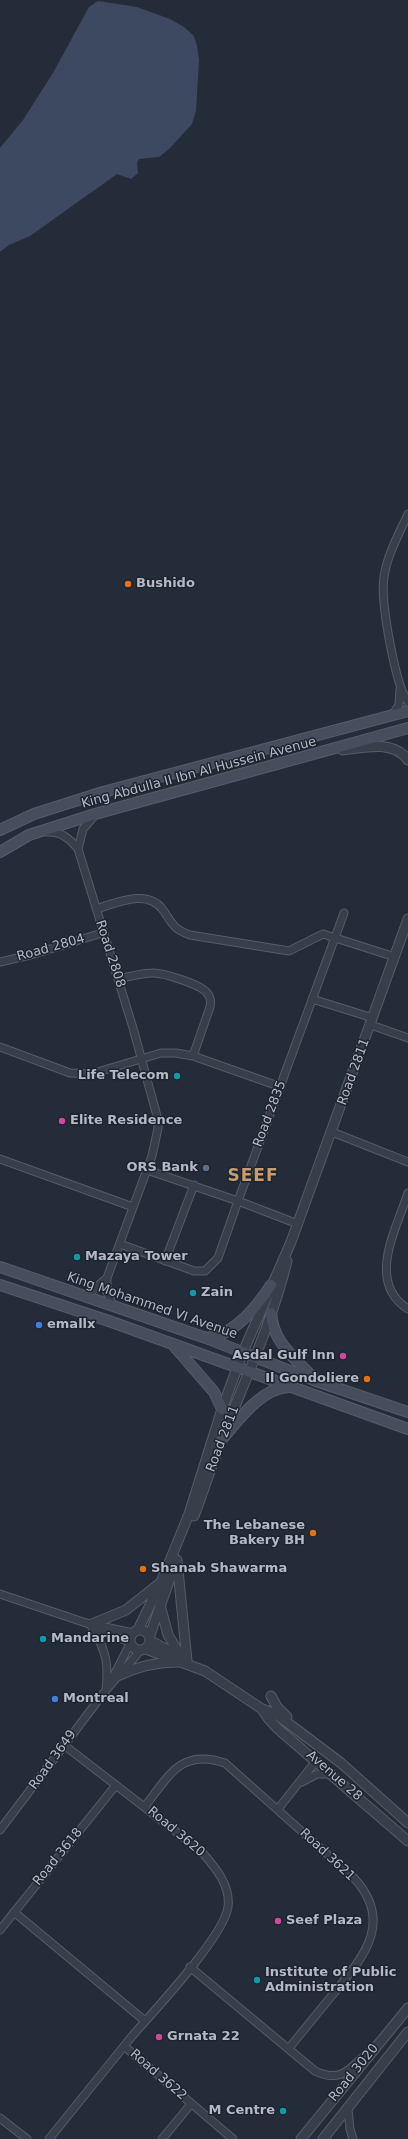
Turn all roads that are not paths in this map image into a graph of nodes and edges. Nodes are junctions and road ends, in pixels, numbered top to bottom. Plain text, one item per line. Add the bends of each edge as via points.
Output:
1 (408, 514) edge
2 (400, 683) junction
3 (408, 702) edge
4 (408, 711) edge
5 (392, 716) junction
6 (408, 728) edge
7 (324, 752) junction
8 (408, 760) edge
9 (95, 814) junction
10 (0, 830) edge
11 (30, 835) junction
12 (78, 850) junction
13 (0, 852) edge
14 (96, 908) junction
15 (344, 913) dead end
16 (408, 919) edge
17 (102, 933) junction
18 (335, 937) junction
19 (395, 957) junction
20 (0, 962) edge
21 (118, 979) junction
22 (312, 999) junction
23 (372, 1022) junction
24 (408, 1038) edge
25 (0, 1047) edge
26 (193, 1056) junction
27 (140, 1058) junction
28 (281, 1087) junction
29 (332, 1132) junction
30 (0, 1159) edge
31 (408, 1162) edge
32 (147, 1170) junction
33 (194, 1185) junction
34 (408, 1193) edge
35 (238, 1200) junction
36 (133, 1207) junction
37 (298, 1224) junction
38 (291, 1242) junction
39 (120, 1244) junction
40 (164, 1261) junction
41 (0, 1268) edge
42 (107, 1278) junction
43 (0, 1285) edge
44 (271, 1285) junction
45 (85, 1296) junction
46 (113, 1306) junction
47 (408, 1309) edge
48 (271, 1313) junction
49 (206, 1338) junction
50 (174, 1345) junction
51 (243, 1352) junction
52 (256, 1356) junction
53 (237, 1368) junction
54 (250, 1372) junction
55 (316, 1381) junction
56 (291, 1387) junction
57 (222, 1409) junction
58 (408, 1412) edge
59 (408, 1429) edge
60 (221, 1440) junction
61 (176, 1560) junction
62 (162, 1580) junction
63 (0, 1594) edge
64 (160, 1603) junction
65 (90, 1625) junction
66 (133, 1637) junction
67 (147, 1644) junction
68 (185, 1661) junction
69 (120, 1675) junction
70 (106, 1690) junction
71 (271, 1696) dead end
72 (262, 1709) junction
73 (302, 1733) junction
74 (64, 1745) junction
75 (316, 1761) junction
76 (341, 1763) junction
77 (334, 1775) junction
78 (299, 1784) junction
79 (116, 1785) junction
80 (145, 1806) junction
81 (278, 1808) junction
82 (408, 1823) edge
83 (0, 1830) edge
84 (408, 1841) edge
85 (14, 1912) junction
86 (0, 1930) edge
87 (190, 1967) junction
88 (408, 2008) edge
89 (145, 2021) junction
90 (408, 2032) edge
91 (387, 2033) junction
92 (124, 2046) junction
93 (289, 2048) junction
94 (191, 2104) junction
95 (348, 2110) junction
96 (0, 2118) edge
97 (27, 2139) edge
98 (49, 2139) edge
99 (162, 2139) edge
100 (233, 2139) edge
101 (301, 2139) edge
102 (323, 2139) edge
103 (353, 2139) edge

1 - 2 street via 383,579 385,614
2 - 3 street
2 - 5 street via 399,705
4 - 5 main road, King Abdulla II Ibn Al Hussein Avenue
5 - 10 main road, King Abdulla II Ibn Al Hussein Avenue via 103,792 34,814
6 - 7 main road, King Abdulla II Ibn Al Hussein Avenue
7 - 8 street via 384,746 397,750
7 - 9 main road, King Abdulla II Ibn Al Hussein Avenue
9 - 11 main road, King Abdulla II Ibn Al Hussein Avenue
9 - 12 street via 83,829
11 - 12 street, Road 2808 via 52,831 70,840
11 - 13 main road, King Abdulla II Ibn Al Hussein Avenue
12 - 14 street, Road 2808
14 - 17 street, Road 2808
14 - 18 street via 124,900 145,899 156,902 177,930 190,935 277,950 289,951 322,934
15 - 18 street, Road 2835
16 - 19 street, Road 2811
17 - 20 street, Road 2804
17 - 21 street, Road 2808
18 - 19 street
18 - 22 street, Road 2835
19 - 23 street, Road 2811
21 - 26 street via 158,973 207,992 211,1002 210,1008
21 - 27 street, Road 2808
22 - 23 street
22 - 28 street, Road 2835
23 - 24 street
23 - 29 street, Road 2811
25 - 27 street via 81,1075
26 - 27 street via 161,1053
26 - 28 street
27 - 32 street, Road 2808 via 157,1116 158,1128
28 - 35 street, Road 2835
29 - 31 street
29 - 37 street, Road 2811
30 - 36 street
32 - 33 street
32 - 36 street, Road 2808
33 - 35 street
33 - 40 street
34 - 47 street via 385,1268 389,1288 394,1297
35 - 37 street
35 - 40 street, Road 2835 via 218,1258 209,1267 194,1271
36 - 39 street, Road 2808
37 - 38 street, Road 2811
38 - 44 street, Road 2811
38 - 48 street, Road 2811
39 - 40 street, Road 2835
39 - 42 street, Road 2808
41 - 45 main road, King Mohammed VI Avenue
42 - 45 street, Road 2808
42 - 46 street, Road 2808 via 107,1292
43 - 50 main road
44 - 49 main road via 262,1300 243,1319 223,1333
44 - 51 street, Road 2811
45 - 46 main road, King Mohammed VI Avenue
46 - 49 main road, King Mohammed VI Avenue
48 - 52 street, Road 2811
48 - 55 main road via 272,1326 279,1341
49 - 51 main road, King Mohammed VI Avenue
50 - 53 main road
50 - 57 main road via 214,1392
51 - 52 main road, King Mohammed VI Avenue
51 - 53 street, Road 2811
52 - 54 street, Road 2811
52 - 55 main road, King Mohammed VI Avenue
53 - 54 main road
53 - 57 street, Road 2811
54 - 56 main road
54 - 60 street, Road 2811
55 - 58 main road, King Mohammed VI Avenue
56 - 59 main road
56 - 60 main road via 278,1388 267,1393
57 - 62 street, Road 2811 via 189,1514
60 - 61 street, Road 2811
61 - 64 street, Road 2811
61 - 68 street
62 - 65 street via 126,1610
62 - 66 street, Road 2811
63 - 65 street
64 - 67 street, Road 2811
64 - 68 street via 168,1635
65 - 66 street
65 - 70 street via 102,1644 107,1661
66 - 67 street via 136,1650
66 - 67 street via 145,1631
66 - 70 street, Road 3649
67 - 68 street, Avenue 28
67 - 69 street, Road 3649
68 - 69 street via 137,1667
68 - 72 street, Avenue 28
69 - 70 street, Road 3649
70 - 74 street, Road 3649
71 - 73 street via 277,1707
72 - 73 street, Avenue 28 via 276,1714
72 - 75 street, Avenue 28 via 272,1723
73 - 76 street, Avenue 28
74 - 79 street, Road 3620
74 - 83 street, Road 3649
75 - 76 street
75 - 77 street, Avenue 28
75 - 78 street
76 - 82 street, Avenue 28
77 - 78 street via 317,1774
77 - 84 street, Avenue 28
78 - 81 street
79 - 80 street, Road 3620
79 - 85 street, Road 3618
80 - 81 street, Road 3621 via 174,1769 183,1762 203,1758 225,1763
80 - 87 street, Road 3620 via 201,1851 223,1882 228,1907 225,1919
81 - 93 street, Road 3621 via 361,1886 368,1896 374,1922 371,1937 355,1966
85 - 86 street, Road 3618
85 - 89 street
87 - 89 street, Road 3620
87 - 93 street
88 - 91 street, Road 3020
89 - 92 street, Road 3620
90 - 95 street, Road 3020
91 - 93 street via 346,2073 336,2076 325,2076 315,2071
91 - 101 street, Road 3020
92 - 94 street, Road 3622
92 - 98 street, Road 3620
94 - 99 street, Road 3622
94 - 100 street, Road 3622
95 - 102 street, Road 3020
95 - 103 street
96 - 97 street

